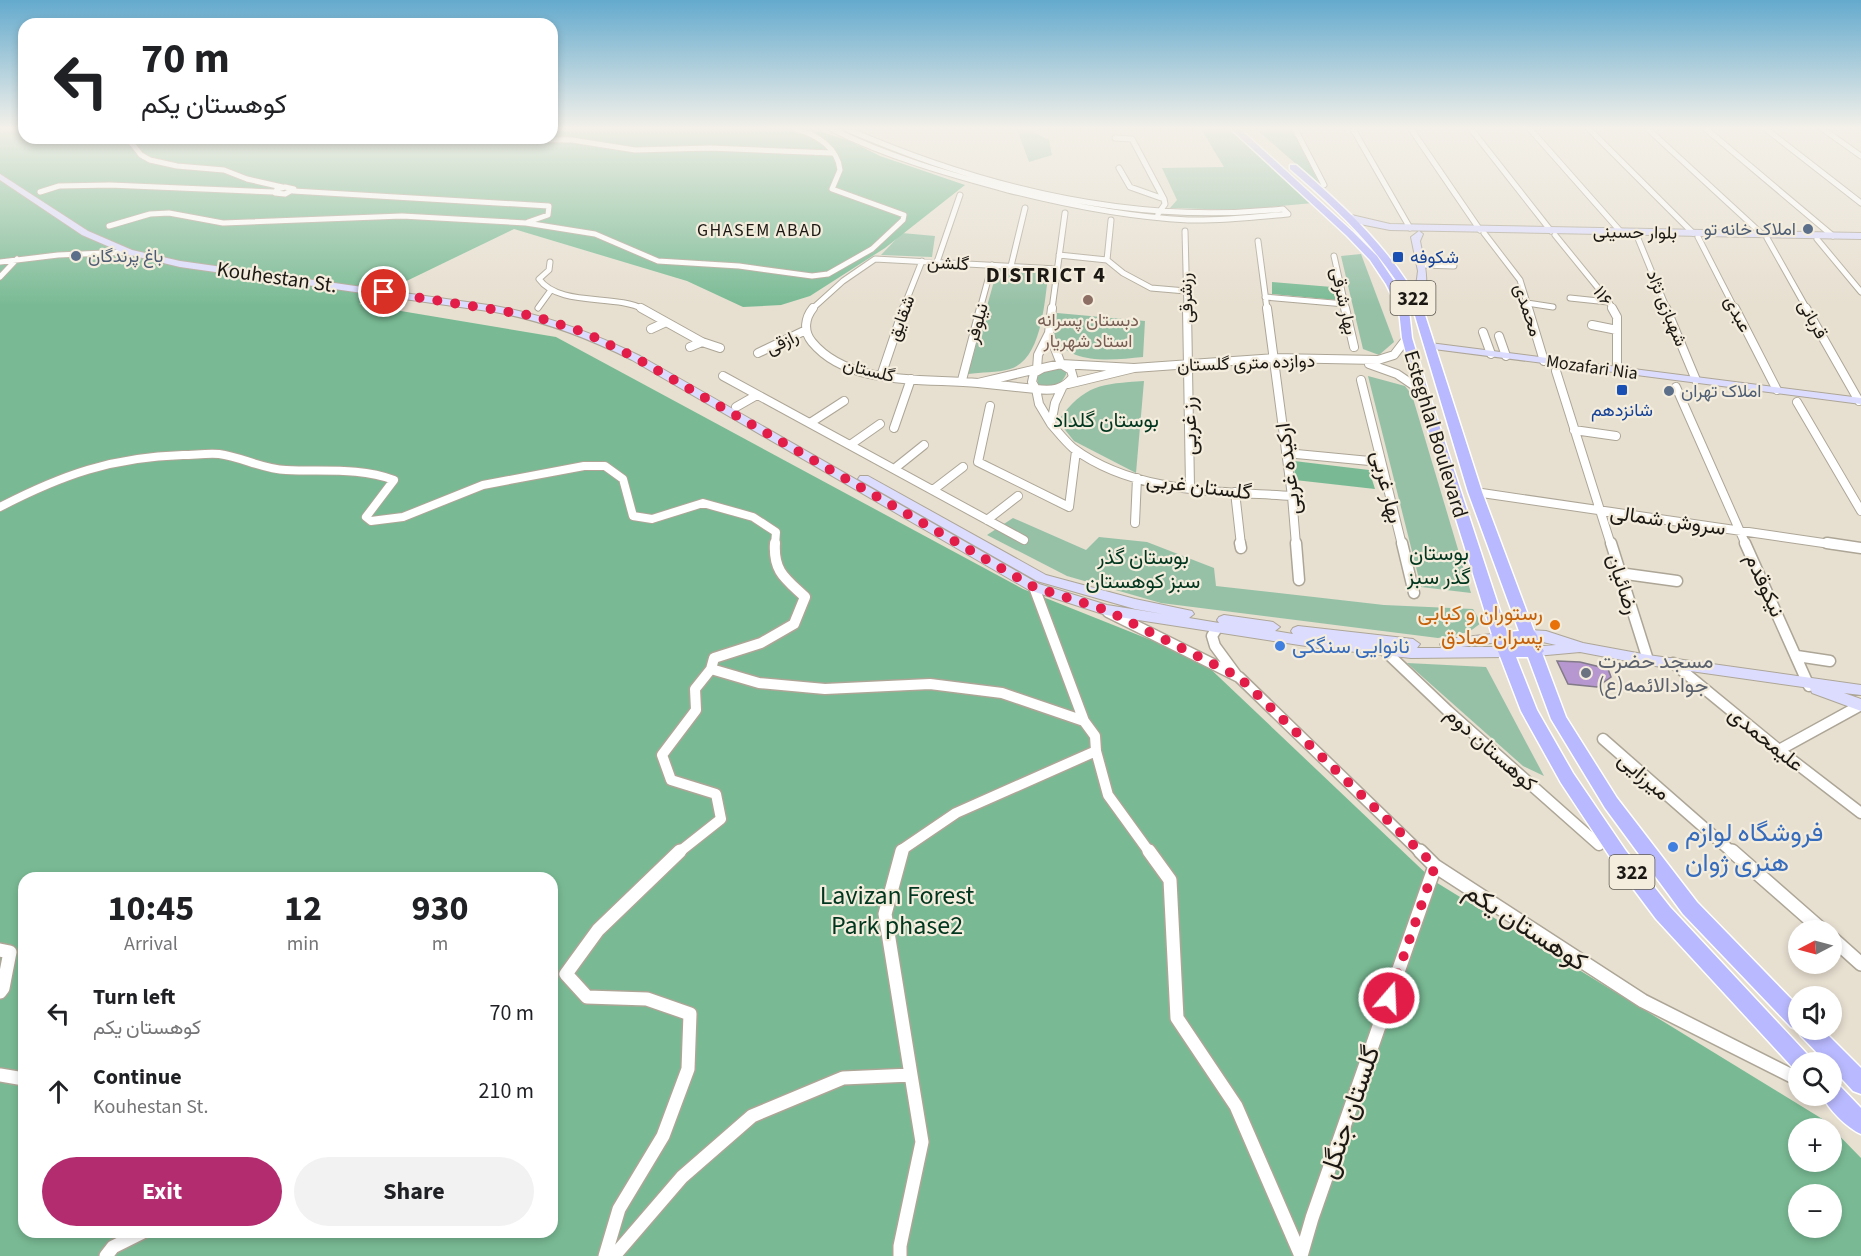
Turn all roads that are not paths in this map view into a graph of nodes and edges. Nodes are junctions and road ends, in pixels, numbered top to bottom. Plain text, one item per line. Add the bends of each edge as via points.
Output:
1 (17, 188) edge
2 (34, 188) edge
3 (54, 188) edge
4 (171, 188) edge
5 (281, 188) edge
6 (293, 188) edge
7 (833, 188) edge
8 (1009, 188) edge
9 (1016, 188) edge
10 (1132, 188) edge
11 (1158, 188) edge
12 (1301, 188) edge
13 (1316, 188) edge
14 (1387, 188) edge
15 (1452, 188) edge
16 (1517, 188) edge
17 (1582, 188) edge
18 (1648, 188) edge
19 (1712, 188) edge
20 (1776, 188) edge
21 (1842, 188) edge
22 (293, 191) junction
23 (40, 192) junction
24 (274, 192) junction
25 (960, 195) dead end
26 (1041, 195) junction
27 (1164, 199) junction
28 (1861, 202) edge
29 (1025, 208) dead end
30 (1065, 213) dead end
31 (1158, 214) junction
32 (1346, 215) junction
33 (1213, 217) junction
34 (1111, 220) dead end
35 (526, 223) junction
36 (109, 226) dead end
37 (1410, 228) junction
38 (1185, 231) dead end
39 (1482, 232) junction
40 (1621, 232) junction
41 (1553, 233) junction
42 (1419, 234) junction
43 (1696, 235) junction
44 (1637, 236) junction
45 (1764, 236) junction
46 (1833, 236) junction
47 (1861, 238) edge
48 (1817, 239) junction
49 (1258, 241) dead end
50 (1381, 249) junction
51 (1366, 250) junction
52 (129, 252) junction
53 (1059, 255) junction
54 (1334, 256) dead end
55 (17, 259) junction
56 (1107, 260) junction
57 (0, 261) edge
58 (922, 261) junction
59 (550, 262) dead end
60 (937, 262) junction
61 (992, 265) junction
62 (1422, 265) junction
63 (1011, 266) junction
64 (1454, 266) dead end
65 (1057, 270) junction
66 (0, 277) edge
67 (345, 284) junction
68 (551, 290) junction
69 (1186, 291) junction
70 (1861, 292) edge
71 (1265, 297) junction
72 (1570, 298) dead end
73 (1608, 302) junction
74 (624, 303) junction
75 (1527, 303) junction
76 (1345, 304) junction
77 (1553, 307) dead end
78 (538, 308) junction
79 (618, 309) dead end
80 (1418, 309) junction
81 (664, 322) junction
82 (1592, 325) dead end
83 (651, 328) dead end
84 (806, 330) junction
85 (1617, 330) junction
86 (1483, 332) dead end
87 (1049, 333) junction
88 (1499, 336) dead end
89 (1407, 338) junction
90 (702, 342) junction
91 (1354, 346) dead end
92 (690, 347) dead end
93 (720, 348) dead end
94 (1432, 350) junction
95 (1457, 350) junction
96 (758, 353) dead end
97 (1491, 354) junction
98 (1506, 356) junction
99 (1274, 358) junction
100 (1465, 358) junction
101 (1358, 361) junction
102 (1544, 361) junction
103 (1061, 364) junction
104 (1188, 364) junction
105 (1134, 368) junction
106 (1036, 369) junction
107 (1556, 371) junction
108 (1617, 371) junction
109 (723, 376) dead end
110 (881, 376) junction
111 (911, 380) junction
112 (962, 380) junction
113 (1361, 380) dead end
114 (1696, 380) junction
115 (978, 383) junction
116 (1065, 386) junction
117 (1676, 387) junction
118 (1036, 389) junction
119 (1777, 390) junction
120 (1422, 391) junction
121 (757, 394) junction
122 (844, 401) dead end
123 (1797, 402) junction
124 (1860, 404) edge
125 (990, 406) dead end
126 (736, 407) junction
127 (810, 423) junction
128 (880, 424) dead end
129 (1051, 424) junction
130 (894, 428) dead end
131 (1574, 430) junction
132 (1616, 436) dead end
133 (850, 445) junction
134 (924, 445) dead end
135 (1076, 451) junction
136 (1286, 453) junction
137 (1380, 462) junction
138 (963, 467) dead end
139 (894, 469) junction
140 (1137, 478) junction
141 (1190, 488) junction
142 (933, 490) junction
143 (1236, 492) junction
144 (1475, 492) junction
145 (1018, 496) dead end
146 (1292, 496) junction
147 (0, 507) edge
148 (1599, 510) junction
149 (1861, 512) edge
150 (987, 520) junction
151 (1135, 523) dead end
152 (1740, 530) junction
153 (1024, 540) dead end
154 (1240, 548) dead end
155 (1861, 548) edge
156 (1619, 573) junction
157 (1299, 580) dead end
158 (1677, 581) dead end
159 (1034, 587) junction
160 (1414, 593) dead end
161 (1106, 610) junction
162 (1217, 628) junction
163 (1375, 640) junction
164 (1533, 643) junction
165 (1503, 645) junction
166 (1385, 651) junction
167 (1797, 656) junction
168 (1648, 660) junction
169 (1830, 661) dead end
170 (1673, 663) junction
171 (711, 669) junction
172 (1239, 677) junction
173 (1808, 683) junction
174 (1861, 701) edge
175 (1084, 722) junction
176 (1603, 739) dead end
177 (1779, 750) junction
178 (1096, 751) junction
179 (1861, 813) edge
180 (1599, 845) dead end
181 (1435, 866) junction
182 (1811, 920) edge
183 (1842, 947) edge
184 (0, 950) edge
185 (1861, 964) edge
186 (0, 992) edge
187 (1788, 1010) edge
188 (1819, 1040) edge
189 (1792, 1052) edge
190 (1788, 1074) edge
191 (0, 1076) edge
192 (911, 1076) junction
193 (18, 1078) edge
194 (1861, 1083) edge
195 (1842, 1105) edge
196 (1861, 1123) edge
197 (131, 1238) edge
198 (106, 1256) edge
199 (606, 1256) edge
200 (614, 1256) edge
201 (900, 1256) edge
202 (1301, 1256) edge

1 - 52 main road, Kouhestan St. via 85,233
2 - 23 main road, Kouhestan St.
3 - 23 street
4 - 24 street
5 - 24 street
6 - 22 street
7 - 35 street via 904,215 903,220 872,249 828,274 812,276 658,261 595,234
8 - 26 street
9 - 26 street
10 - 27 street
11 - 27 street
12 - 51 main road, Esteghlal Boulevard / 322
13 - 32 main road, Esteghlal Boulevard / 322
14 - 37 street
15 - 39 street, محمدی
16 - 41 street, ۱۱۶
17 - 40 street
18 - 43 street, عبدی
19 - 45 street, قربانی
20 - 46 street
21 - 28 street
22 - 24 street
22 - 35 street via 549,206 548,215
23 - 67 main road, Kouhestan St. via 97,230 152,251
25 - 60 street
26 - 31 street
27 - 31 street
29 - 63 street
30 - 53 street
31 - 33 street
32 - 37 main road via 1374,225
32 - 50 main road, Esteghlal Boulevard / 322
33 - 33 street via 1288,214 1283,209
34 - 56 street
35 - 36 street via 402,216 223,223 169,213 150,214
37 - 39 main road, بلوار حسینی
37 - 42 main road, بلوار حسینی via 1383,231 1388,235
38 - 69 street, رزشرقی
39 - 41 main road, بلوار حسینی
39 - 42 main road, بلوار حسینی
39 - 75 street, محمدی via 1520,280
40 - 41 main road, بلوار حسینی
40 - 43 main road, بلوار حسینی
41 - 44 main road, بلوار حسینی
41 - 73 street, ۱۱۶
42 - 62 main road via 1415,242
43 - 44 main road, بلوار حسینی
43 - 45 main road, بلوار حسینی
43 - 119 street, عبدی
44 - 114 street, شهبازی نژاد
45 - 46 main road, بلوار حسینی
45 - 48 main road, بلوار حسینی
45 - 124 street, قربانی
46 - 47 main road, بلوار حسینی
47 - 48 main road, بلوار حسینی
48 - 70 street
49 - 71 street, ارکیده غربی
50 - 51 main road
50 - 80 main road, Esteghlal Boulevard / 322 via 1406,282
51 - 89 main road, Esteghlal Boulevard / 322 via 1404,310
52 - 55 street
52 - 67 main road, Kouhestan St. via 180,264
53 - 56 street
53 - 65 street
54 - 76 street, بهار شرقی
55 - 57 street
55 - 66 street
56 - 69 street via 1152,288
58 - 60 street, گلشن
58 - 84 street, گلشن via 875,259 819,302 808,316
58 - 110 street, شقایق
59 - 68 street via 549,270 539,279
60 - 61 street, گلشن
61 - 63 street, گلشن
61 - 112 street, نیلوفر
62 - 64 street
62 - 80 main road
63 - 65 street, گلشن
65 - 87 street
67 - 78 main road, Kouhestan St.
67 - 159 main road, Kouhestan St. via 521,313 586,333
68 - 74 street via 572,297
68 - 78 street
69 - 104 street, رزشرقی
71 - 76 street
71 - 99 street, ارکیده غربی
72 - 73 street
73 - 85 street, ۱۱۶ via 1617,317
74 - 79 street
74 - 81 street
75 - 77 street
75 - 102 street, محمدی
76 - 91 street, بهار شرقی
78 - 126 main road, Kouhestan St. via 606,333
80 - 94 main road, Esteghlal Boulevard / 322
81 - 83 street
81 - 90 street
82 - 85 street
84 - 96 street, رازقی
84 - 110 street, گلستان via 814,346 829,357 850,368
85 - 108 street, ۱۱۶
86 - 97 street
87 - 103 street
87 - 106 street
88 - 98 street
89 - 101 street via 1394,355
89 - 120 main road, Esteghlal Boulevard / 322
90 - 92 street
90 - 93 street
94 - 95 main road, Mozafari Nia
94 - 100 main road, Mozafari Nia
94 - 144 main road, Esteghlal Boulevard / 322
95 - 97 main road, Mozafari Nia
95 - 100 main road via 1452,353
97 - 98 main road, Mozafari Nia
98 - 102 main road, Mozafari Nia
99 - 101 street, دوازده متری گلستان
99 - 104 street, دوازده متری گلستان
99 - 136 street, ارکیده غربی
100 - 107 main road, Mozafari Nia
101 - 120 street via 1384,367
102 - 108 main road, Mozafari Nia
103 - 105 street
103 - 106 street
103 - 116 street via 1073,376
104 - 105 street, دوازده متری گلستان
104 - 141 street, رز غربی
105 - 116 street
106 - 115 street
106 - 118 street via 1032,375
107 - 117 main road, Mozafari Nia
107 - 131 street, رضائیان
108 - 114 main road, Mozafari Nia
109 - 121 street
110 - 111 street, گلستان
111 - 112 street, گلستان
111 - 130 street
112 - 115 street, گلستان
113 - 137 street, بهار غربی
114 - 119 main road, Mozafari Nia
115 - 118 street
116 - 118 street
116 - 129 street via 1055,403
117 - 123 main road, Mozafari Nia
117 - 152 street, نیکوقدم
118 - 129 street, گلستان غربی via 1039,404
119 - 124 main road, Mozafari Nia
120 - 165 main road, Esteghlal Boulevard / 322
121 - 126 street
121 - 127 street
122 - 127 street
123 - 124 main road, Mozafari Nia
123 - 149 street
125 - 135 street via 978,462 1069,507
126 - 163 main road, Kouhestan St. via 1042,578 1135,604 1202,617
127 - 133 street
128 - 133 street
129 - 135 street, گلستان غربی
131 - 132 street
131 - 148 street, رضائیان
133 - 139 street
134 - 139 street
135 - 140 street, گلستان غربی
136 - 137 street
136 - 146 street, ارکیده غربی
137 - 160 street, بهار غربی
138 - 142 street
139 - 142 street
140 - 141 street, گلستان غربی
140 - 151 street
141 - 143 street, گلستان غربی
142 - 150 street
143 - 146 street, گلستان غربی
143 - 154 street
144 - 148 street, سروش شمالی
144 - 164 main road, Esteghlal Boulevard / 322
145 - 150 street
146 - 157 street, ارکیده غربی
147 - 171 street via 31,490 133,458 218,454 268,468 372,472 394,480 366,517 371,521 403,517 483,485 585,466 605,466 623,479 633,516 652,519 703,503 753,517 776,532 772,559 805,597 794,624 761,643 714,657
148 - 152 street, سروش شمالی
148 - 156 street, رضائیان
150 - 153 street
152 - 155 street, سروش شمالی
152 - 167 street, نیکوقدم
156 - 158 street
156 - 168 street, رضائیان
159 - 161 main road, Kouhestan St.
159 - 175 street
161 - 162 main road, Kouhestan St.
161 - 172 street, کوهستان یکم
162 - 166 main road, Kouhestan St.
162 - 172 street via 1212,636 1215,646
163 - 165 main road, Kouhestan St.
163 - 166 main road
164 - 165 main road
164 - 168 main road
164 - 187 main road, Esteghlal Boulevard / 322 via 1559,719 1611,802 1690,908
165 - 166 main road, Kouhestan St.
165 - 189 main road, Esteghlal Boulevard / 322 via 1529,711 1567,778 1620,857 1663,913
166 - 180 street, کوهستان دوم
167 - 169 street
167 - 173 street, نیکوقدم
168 - 170 main road
170 - 173 main road
170 - 177 street, علیمحمدی
171 - 175 street via 759,683 825,689 930,684 1002,693
171 - 199 street via 695,689 696,710 662,755 671,780 716,794 721,819 670,859 598,930 566,974 587,997 647,999 690,1014 688,1069 663,1136 619,1209
172 - 181 street, کوهستان یکم
173 - 174 main road
174 - 177 street
175 - 178 street via 1095,736
176 - 182 street, میرزایی
177 - 179 street, علیمحمدی
178 - 192 street via 956,813 903,849 885,914
178 - 202 street via 1108,795 1170,879 1177,1018 1236,1106
181 - 190 street, کوهستان یکم via 1643,1001
181 - 202 street, گلستان جنگل
183 - 185 street
184 - 186 street via 10,952
188 - 194 main road
191 - 193 street
192 - 200 street via 843,1078 752,1116 682,1177
192 - 201 street via 922,1142
195 - 196 main road
197 - 198 street via 114,1246

